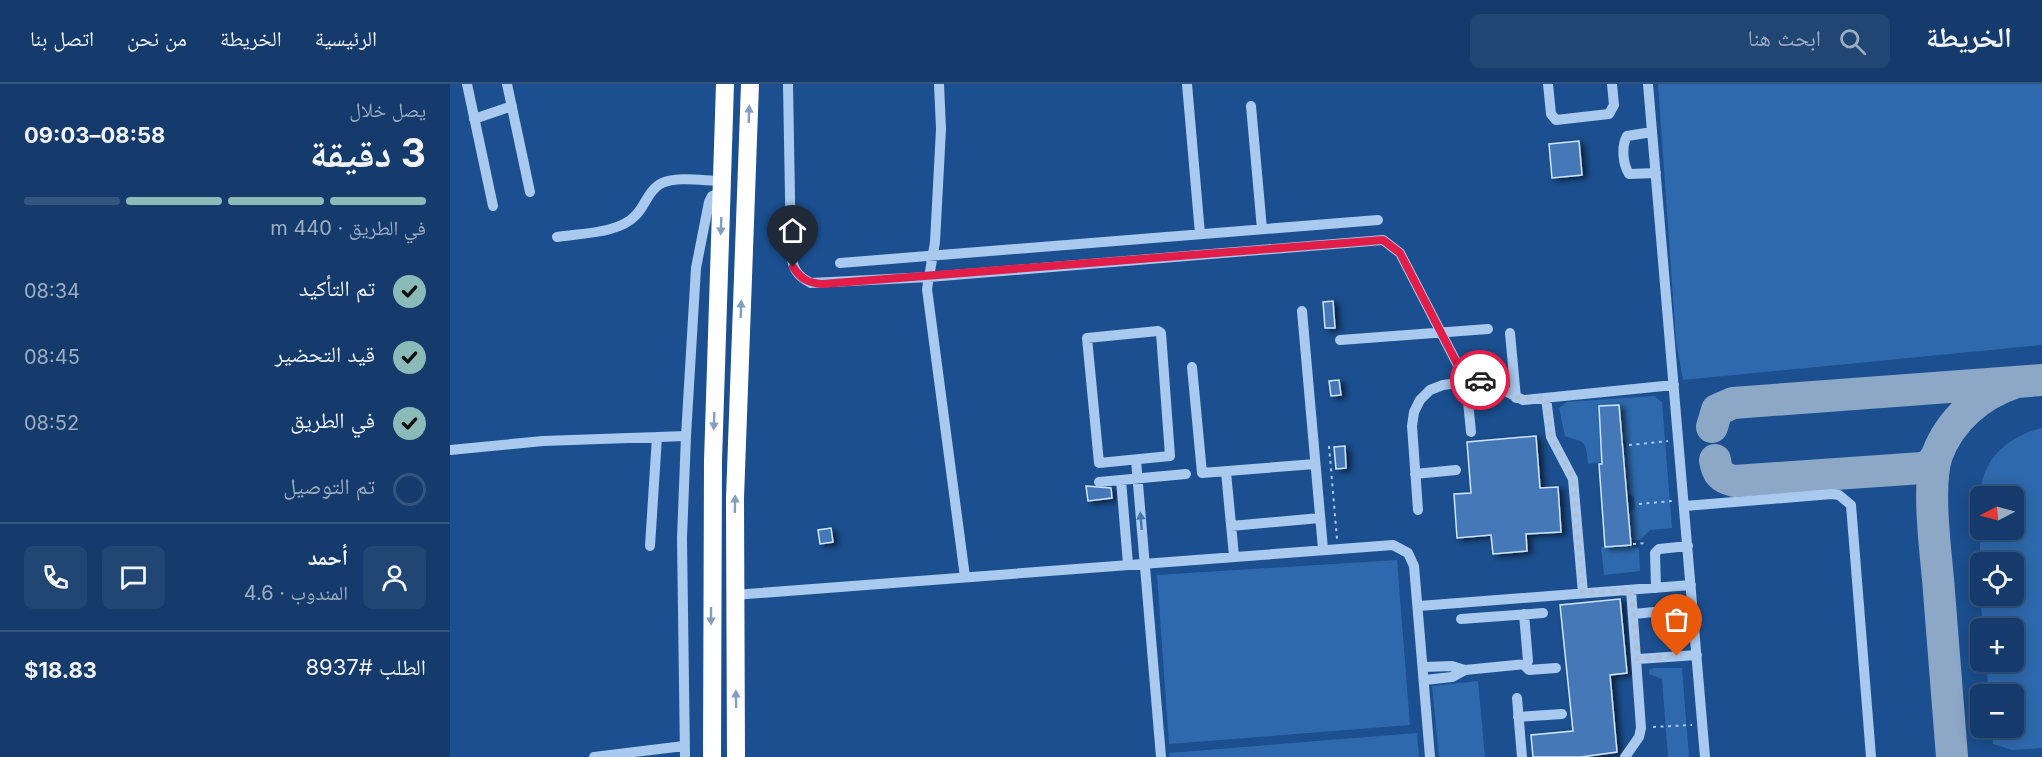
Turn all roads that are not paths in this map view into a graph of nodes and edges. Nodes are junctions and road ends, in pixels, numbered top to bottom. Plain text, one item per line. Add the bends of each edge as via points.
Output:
1 (466, 84) edge
2 (507, 84) edge
3 (725, 84) edge
4 (750, 84) edge
5 (788, 84) edge
6 (939, 84) edge
7 (1187, 84) edge
8 (1548, 84) edge
9 (1612, 84) edge
10 (1648, 84) edge
11 (512, 106) junction
12 (1251, 106) dead end
13 (474, 119) junction
14 (1652, 132) junction
15 (1656, 173) junction
16 (722, 187) junction
17 (530, 192) dead end
18 (493, 206) dead end
19 (1378, 220) dead end
20 (1262, 229) junction
21 (1200, 234) junction
22 (557, 237) dead end
23 (934, 255) junction
24 (840, 263) dead end
25 (929, 277) junction
26 (1302, 310) dead end
27 (1488, 329) dead end
28 (1441, 333) junction
29 (1510, 333) dead end
30 (1340, 340) dead end
31 (1192, 367) dead end
32 (1466, 381) junction
33 (1674, 385) junction
34 (1516, 398) junction
35 (1546, 398) junction
36 (1471, 432) dead end
37 (686, 436) junction
38 (657, 437) junction
39 (450, 450) edge
40 (1136, 460) junction
41 (1315, 464) junction
42 (1456, 470) dead end
43 (1226, 472) junction
44 (1186, 474) dead end
45 (1415, 474) junction
46 (1138, 479) junction
47 (1120, 480) junction
48 (1099, 482) dead end
49 (1685, 503) junction
50 (1418, 510) dead end
51 (1320, 518) junction
52 (1232, 526) junction
53 (650, 546) dead end
54 (1688, 546) junction
55 (1323, 549) junction
56 (1234, 556) junction
57 (1145, 563) junction
58 (1128, 564) junction
59 (965, 577) junction
60 (1691, 585) junction
61 (1656, 588) junction
62 (1631, 590) junction
63 (1583, 593) junction
64 (734, 595) junction
65 (1419, 606) junction
66 (1693, 608) junction
67 (1543, 613) dead end
68 (1524, 614) junction
69 (1634, 614) junction
70 (1461, 619) dead end
71 (1697, 655) junction
72 (1638, 659) junction
73 (1524, 665) junction
74 (1424, 668) junction
75 (1556, 668) dead end
76 (1465, 670) junction
77 (1425, 680) junction
78 (1517, 698) dead end
79 (1562, 714) dead end
80 (1518, 717) junction
81 (684, 752) edge
82 (594, 757) edge
83 (712, 757) edge
84 (736, 757) edge
85 (1161, 757) edge
86 (1430, 757) edge
87 (1522, 757) edge
88 (1625, 757) edge
89 (1705, 757) edge
90 (1871, 757) edge

1 - 13 street
2 - 11 street
3 - 16 highway
64 -> 4 highway
5 - 25 street via 791,254 800,277 822,284
6 - 23 street via 941,129
7 - 21 street
8 - 9 street via 1551,114 1556,120 1609,114 1614,105
10 - 14 street
11 - 13 street
11 - 17 street
12 - 20 street
13 - 18 street
14 - 15 street
14 - 15 street via 1627,136 1623,142 1625,168 1636,176
15 - 33 street
16 - 22 street via 662,183 628,221 609,229
16 - 37 street via 709,202 698,252
16 -> 83 highway via 712,516
19 - 20 street
20 - 21 street
21 - 23 street
23 - 24 street
23 - 25 street
25 - 28 street via 1383,240 1400,253
25 - 59 street via 927,294
26 - 41 street
27 - 28 street
28 - 30 street
28 - 32 street
29 - 34 street
31 - 43 street via 1201,472
32 - 34 street via 1492,382
32 - 36 street
32 - 45 street via 1430,390 1420,400 1412,426
33 - 35 street
33 - 49 street
34 - 35 street
35 - 63 street via 1551,436 1573,479
37 - 38 street
37 - 81 street via 682,538
38 - 39 street via 533,441
38 - 53 street
40 - 40 street via 1097,462 1088,337 1160,332 1171,454
40 - 46 street
41 - 43 street
41 - 51 street
42 - 45 street
43 - 52 street
44 - 46 street
45 - 50 street
46 - 47 street
57 -> 46 street
47 - 48 street
47 - 58 street
49 - 54 street
49 - 90 street via 1832,494 1851,505
51 - 52 street
51 - 55 street
52 - 56 street
54 - 60 street
54 - 61 street via 1659,549 1655,553
55 - 56 street
55 - 65 street via 1383,544 1401,548 1414,566
56 - 57 street
57 - 58 street
57 - 85 street
58 - 59 street
59 - 64 street
60 - 61 street
60 - 66 street
61 - 62 street
62 - 63 street
62 - 69 street
63 - 65 street
84 -> 64 highway
65 - 74 street
66 - 69 street
66 - 71 street
67 - 68 street
68 - 70 street
68 - 73 street via 1528,661
69 - 72 street
71 - 72 street
71 - 89 street
72 - 88 street via 1641,728
73 - 75 street via 1529,670
73 - 76 street
74 - 76 street via 1452,666
74 - 77 street
76 - 77 street via 1452,677
77 - 86 street
78 - 80 street
79 - 80 street
80 - 87 street
81 - 82 street

